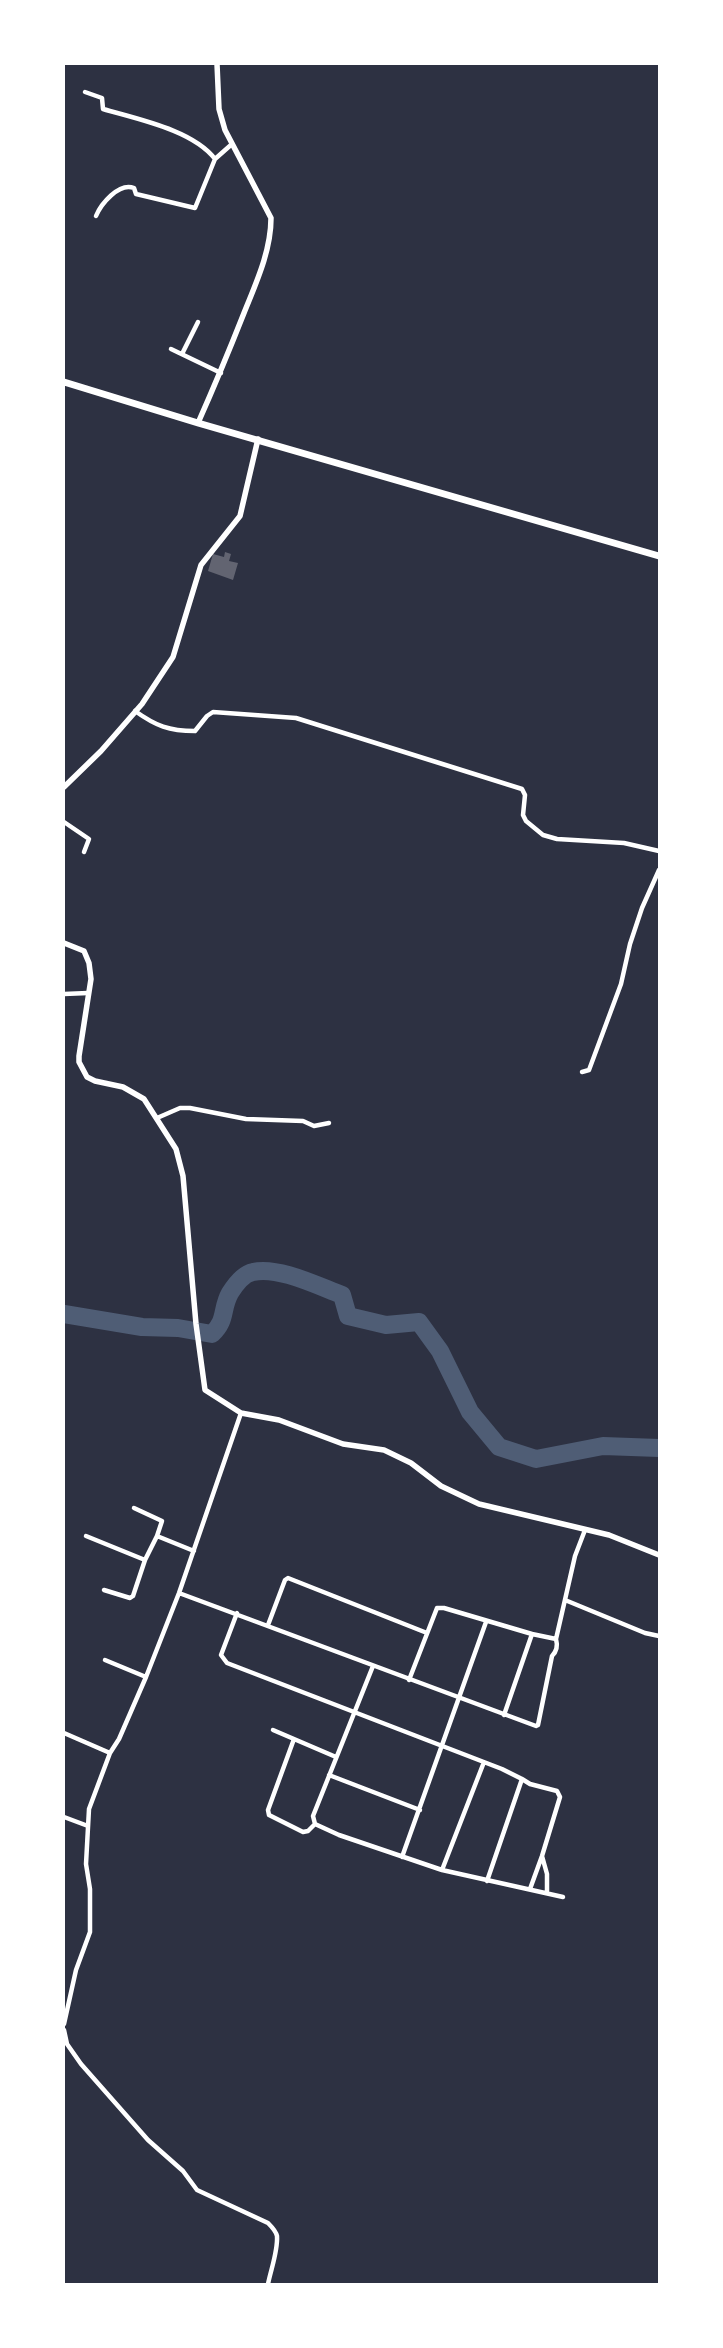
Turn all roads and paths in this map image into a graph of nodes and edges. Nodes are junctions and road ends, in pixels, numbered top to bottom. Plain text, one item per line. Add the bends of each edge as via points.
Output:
1 (217, 64) edge
2 (85, 92) dead end
3 (232, 144) junction
4 (215, 159) junction
5 (96, 216) dead end
6 (198, 322) dead end
7 (171, 349) dead end
8 (182, 354) junction
9 (220, 373) junction
10 (64, 382) edge
11 (198, 423) junction
12 (258, 439) junction
13 (659, 556) edge
14 (135, 711) junction
15 (64, 787) edge
16 (64, 822) edge
17 (659, 851) edge
18 (84, 852) dead end
19 (659, 870) edge
20 (64, 943) edge
21 (88, 993) junction
22 (64, 994) edge
23 (582, 1072) dead end
24 (158, 1118) junction
25 (329, 1123) dead end
26 (241, 1413) junction
27 (134, 1508) dead end
28 (585, 1530) junction
29 (86, 1536) dead end
30 (158, 1536) junction
31 (194, 1551) junction
32 (659, 1555) edge
33 (145, 1560) junction
34 (104, 1590) dead end
35 (179, 1593) junction
36 (565, 1600) junction
37 (237, 1613) junction
38 (486, 1622) junction
39 (268, 1625) junction
40 (427, 1633) junction
41 (532, 1634) junction
42 (659, 1636) edge
43 (556, 1640) junction
44 (105, 1660) dead end
45 (373, 1666) junction
46 (146, 1677) junction
47 (409, 1680) junction
48 (460, 1699) junction
49 (354, 1711) junction
50 (504, 1715) junction
51 (273, 1730) dead end
52 (64, 1733) edge
53 (294, 1739) junction
54 (442, 1747) junction
55 (110, 1753) junction
56 (336, 1757) junction
57 (484, 1762) junction
58 (329, 1775) junction
59 (522, 1779) junction
60 (420, 1810) junction
61 (64, 1817) edge
62 (315, 1824) junction
63 (88, 1826) junction
64 (542, 1856) junction
65 (402, 1857) junction
66 (442, 1870) junction
67 (487, 1881) junction
68 (530, 1889) junction
69 (547, 1893) junction
70 (563, 1897) dead end
71 (64, 2024) edge
72 (64, 2030) edge
73 (268, 2284) edge

1 - 3 street via 219,109
2 - 4 street via 102,98 103,109 186,136 207,148
3 - 4 street
3 - 9 street via 271,218 271,226 269,246
4 - 5 street via 195,208 136,194 134,188 125,186 100,206
6 - 8 street
7 - 8 street
8 - 9 street
9 - 11 street
10 - 11 highway
11 - 12 highway
12 - 13 highway
12 - 14 street via 240,516 200,565 173,657 158,683
14 - 15 street
14 - 17 street via 170,730 183,731 195,731 213,712 296,718 522,789 525,795 523,815 543,835 557,840 624,843
16 - 18 street via 89,839
19 - 23 street via 642,908 601,1042 589,1070
20 - 21 street via 84,951 91,979
21 - 22 street
21 - 24 street via 79,1056 82,1069 95,1081 123,1087 137,1094
24 - 25 street via 180,1108 190,1108 246,1119 303,1121 314,1126
24 - 26 street via 176,1149 183,1176 205,1390
26 - 28 street via 279,1420 343,1444 384,1450 412,1463 441,1486 479,1504
26 - 31 street
27 - 30 street via 162,1521
28 - 32 street via 622,1539
28 - 36 street
29 - 33 street
30 - 31 street
30 - 33 street
31 - 35 street
33 - 34 street via 133,1596 130,1598
35 - 37 street
35 - 46 street
36 - 42 street
36 - 43 street
37 - 39 street
37 - 49 street via 221,1655 223,1660
38 - 40 street via 437,1608
38 - 41 street
38 - 48 street
39 - 40 street via 274,1604 288,1578
39 - 45 street
40 - 47 street
41 - 43 street
41 - 50 street
43 - 50 street via 538,1725
44 - 46 street
45 - 47 street
45 - 49 street
46 - 55 street
47 - 48 street
48 - 50 street
48 - 54 street
49 - 54 street
49 - 56 street
51 - 53 street
52 - 55 street
53 - 56 street
53 - 62 street via 268,1810 269,1815 303,1832
54 - 57 street
54 - 60 street
55 - 63 street via 95,1789
56 - 58 street
57 - 59 street
57 - 66 street
58 - 60 street
58 - 62 street via 313,1816
59 - 64 street via 559,1794
59 - 67 street
60 - 65 street
61 - 63 street
62 - 65 street
63 - 71 street via 86,1864 90,1889 90,1932 76,1970
64 - 68 street
64 - 69 street via 547,1874
65 - 66 street
66 - 67 street
67 - 68 street
68 - 69 street
69 - 70 street
72 - 73 street via 66,2044 81,2064 148,2140 183,2171 197,2190 268,2223 274,2230 276,2241

